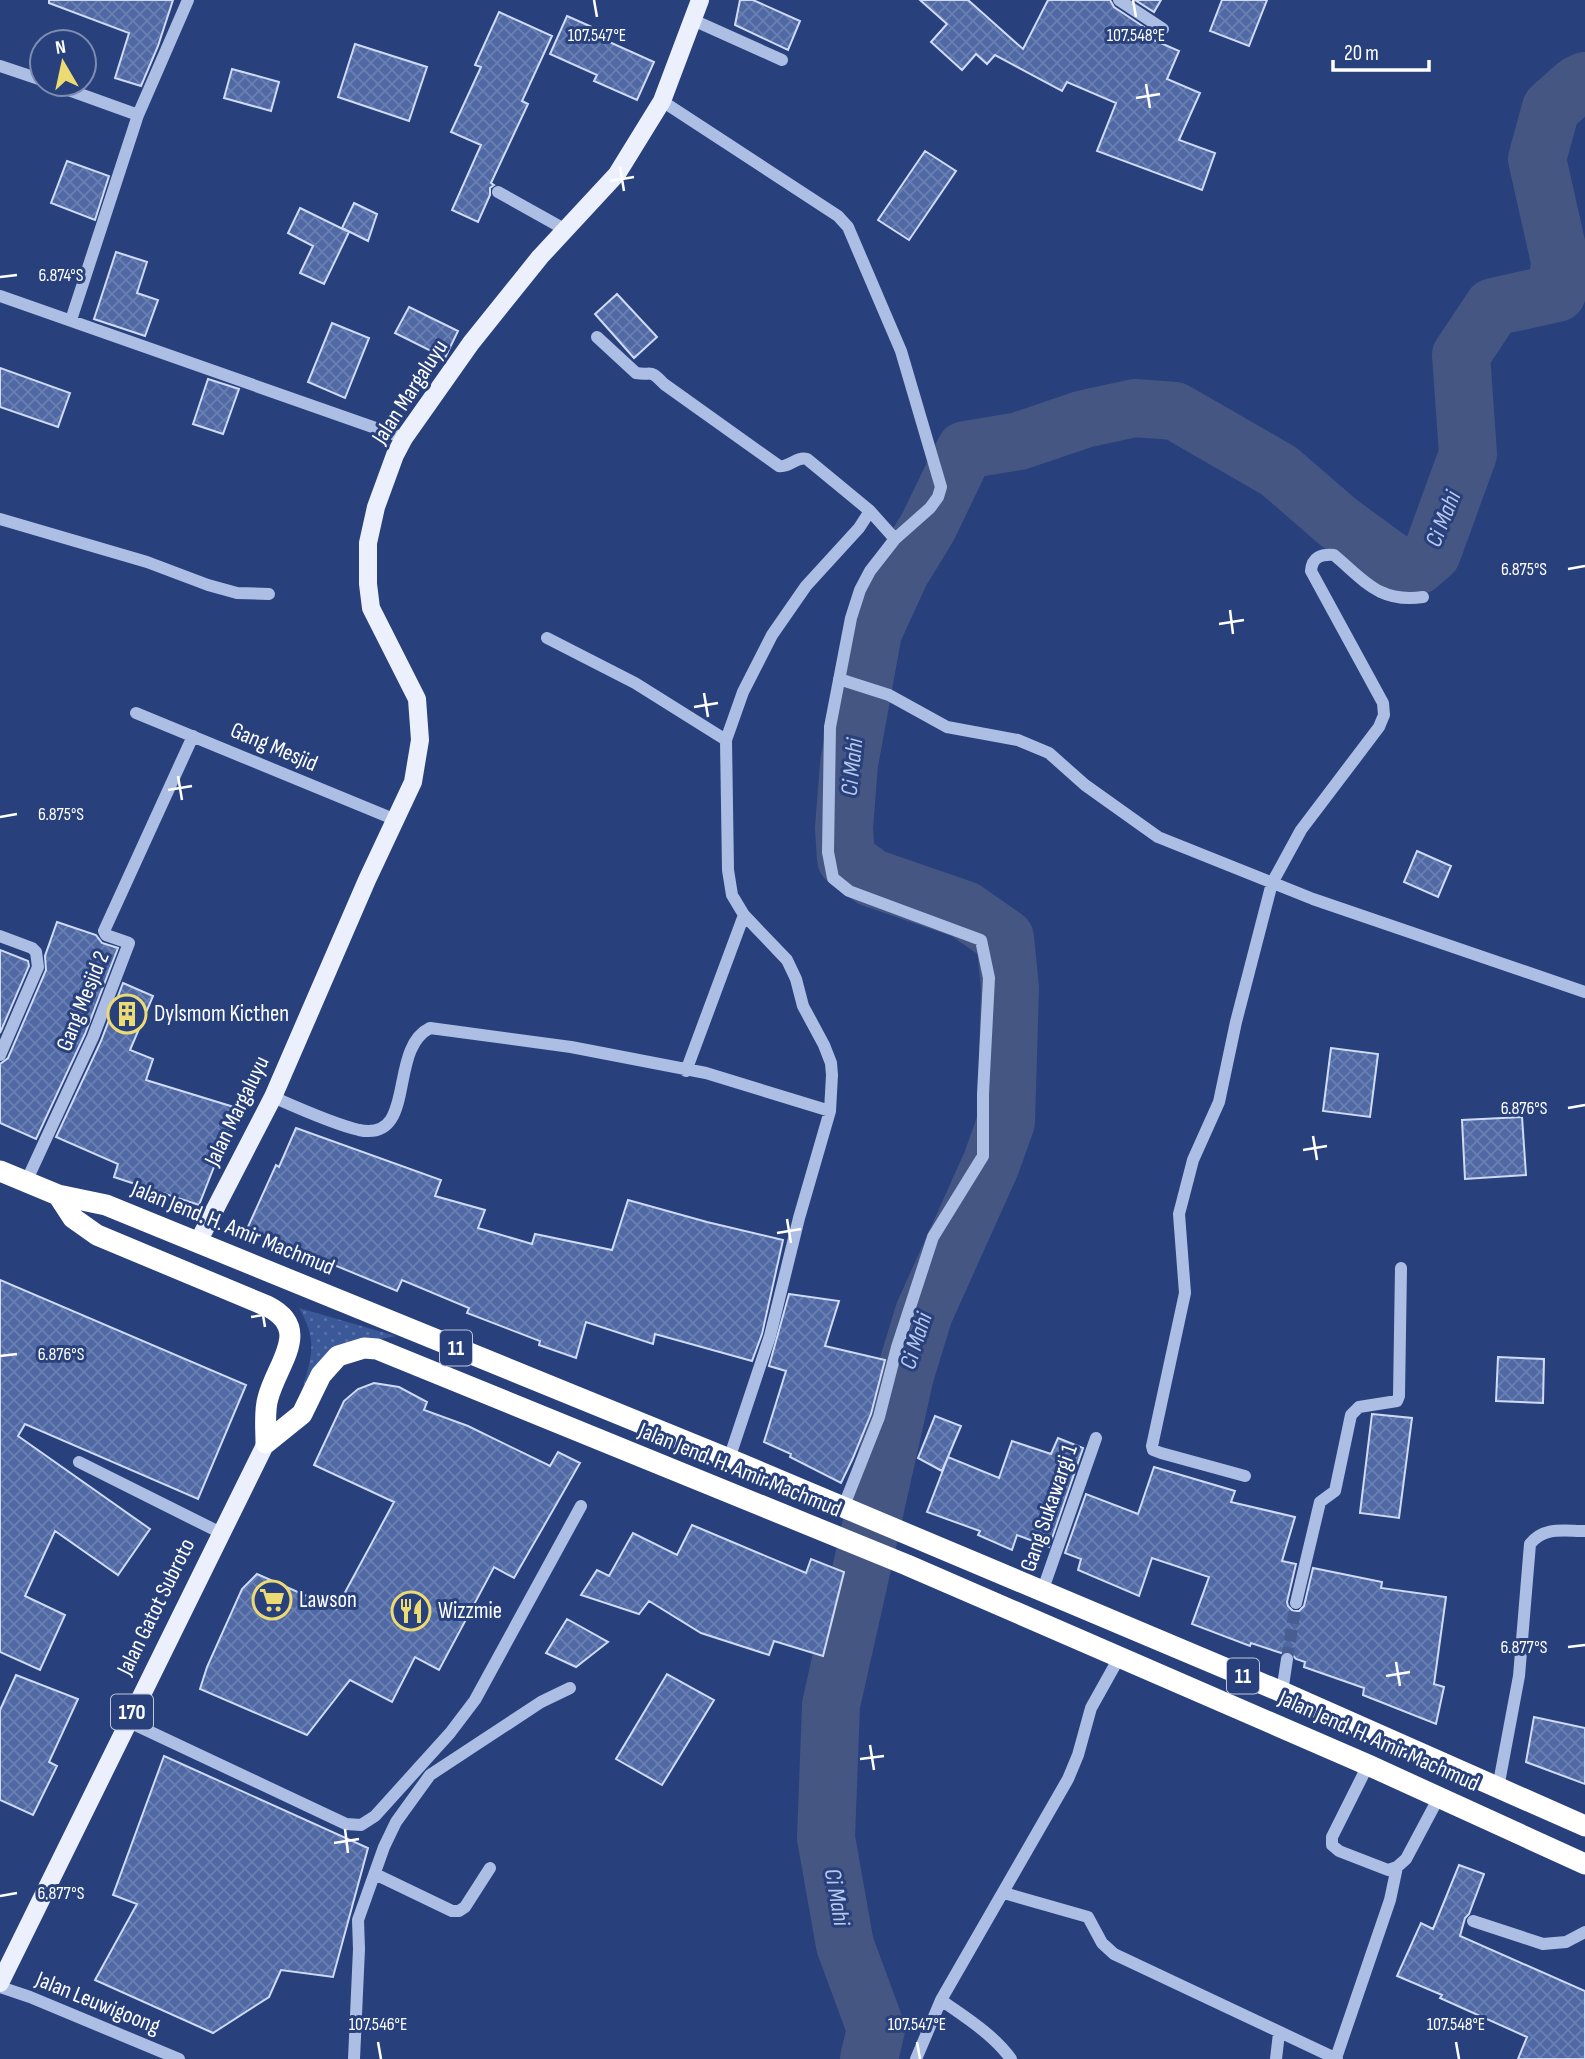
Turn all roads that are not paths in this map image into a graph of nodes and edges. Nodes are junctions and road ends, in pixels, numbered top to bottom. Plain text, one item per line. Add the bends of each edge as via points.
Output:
1 (188, 0) edge
2 (700, 0) edge
3 (1118, 0) edge
4 (692, 20) junction
5 (1163, 29) dead end
6 (782, 60) dead end
7 (0, 66) edge
8 (28, 75) edge
9 (91, 98) edge
10 (662, 101) junction
11 (138, 115) junction
12 (498, 192) dead end
13 (566, 230) junction
14 (1, 299) edge
15 (71, 320) junction
16 (597, 337) dead end
17 (404, 438) junction
18 (870, 511) junction
19 (0, 519) edge
20 (895, 539) junction
21 (269, 594) dead end
22 (1423, 597) dead end
23 (547, 639) dead end
24 (839, 679) junction
25 (136, 713) dead end
26 (193, 736) junction
27 (726, 740) junction
28 (396, 820) junction
29 (1272, 883) junction
30 (744, 915) junction
31 (0, 936) edge
32 (1585, 992) edge
33 (0, 1055) edge
34 (686, 1071) junction
35 (273, 1097) junction
36 (830, 1111) junction
37 (0, 1171) edge
38 (26, 1182) junction
39 (58, 1195) junction
40 (198, 1242) junction
41 (1401, 1268) dead end
42 (1096, 1438) dead end
43 (265, 1443) junction
44 (729, 1459) junction
45 (79, 1462) dead end
46 (1245, 1476) dead end
47 (581, 1506) dead end
48 (847, 1510) junction
49 (1585, 1531) edge
50 (220, 1533) junction
51 (1042, 1591) junction
52 (1296, 1603) tunnel mouth
53 (1120, 1656) junction
54 (1287, 1660) tunnel mouth
55 (570, 1688) dead end
56 (1282, 1692) junction
57 (127, 1721) junction
58 (1368, 1765) junction
59 (1498, 1788) junction
60 (1439, 1797) junction
61 (1585, 1826) edge
62 (1585, 1864) edge
63 (1397, 1867) junction
64 (490, 1868) dead end
65 (375, 1874) junction
66 (1004, 1893) junction
67 (1473, 1921) dead end
68 (1585, 1932) edge
69 (0, 1985) edge
70 (942, 2000) junction
71 (1279, 2033) junction
72 (179, 2059) edge
73 (355, 2059) edge
74 (916, 2059) edge
75 (1011, 2059) edge
76 (1276, 2059) edge
77 (1337, 2059) edge

1 - 11 street
2 - 4 main road, Jalan Margaluyu
3 - 5 street
4 - 6 street
4 - 10 main road, Jalan Margaluyu
7 - 8 street
9 - 11 street
10 - 13 main road, Jalan Margaluyu via 617,174
10 - 20 street via 848,227 901,351 941,487 930,508
11 - 15 street
12 - 13 street
13 - 17 main road, Jalan Margaluyu via 471,342
14 - 15 street
15 - 17 street
16 - 18 street via 636,373 656,375 779,466 805,458
17 - 28 main road, Jalan Margaluyu via 376,507 368,543 371,608 417,699 420,740 413,782
18 - 20 street
18 - 27 street via 806,586 772,635 743,692
19 - 21 street via 208,585 237,593
20 - 24 street via 860,590
22 - 29 street via 1394,598 1381,593 1334,555 1324,554 1312,564 1311,571 1383,702 1384,715 1301,830
23 - 27 street via 635,683
24 - 29 street via 889,695 947,727 1018,740 1049,753 1158,837
24 - 48 street via 830,727 828,852 833,878 849,891 981,940 989,978 983,1156 933,1237
25 - 26 street, Gang Mesjid
26 - 28 street, Gang Mesjid
26 - 38 street, Gang Mesjid 2 via 104,931 129,944 93,1037
27 - 30 street via 728,870 732,895
28 - 35 main road, Jalan Margaluyu
29 - 32 street
29 - 46 street via 1219,1102 1193,1160 1179,1214 1185,1293 1152,1446 1161,1453
30 - 34 street
30 - 36 street via 787,960 796,979 803,1006 831,1063
31 - 33 street via 32,948 38,967
34 - 35 street via 571,1047 430,1028 415,1038 392,1121 382,1129 360,1130
34 - 36 street
35 - 40 main road, Jalan Margaluyu
36 - 44 street via 770,1336
37 - 38 highway, Jalan Jend. H. Amir Machmud / 11
38 - 39 highway, Jalan Jend. H. Amir Machmud / 11
39 - 40 highway, Jalan Jend. H. Amir Machmud / 11 via 106,1205
39 - 43 highway via 73,1219 97,1235 267,1306 286,1320 291,1341 267,1399
40 - 44 highway, Jalan Jend. H. Amir Machmud / 11
41 - 52 street via 1399,1396 1391,1404 1359,1407 1351,1415 1335,1491 1320,1502
42 - 51 street, Gang Sukawargi 1
43 - 50 main road, Jalan Gatot Subroto / 170
43 - 53 highway, Jalan Jend. H. Amir Machmud / 11 via 302,1414 321,1374 338,1356 377,1349
44 - 48 highway, Jalan Jend. H. Amir Machmud / 11
45 - 50 street
47 - 57 street via 475,1700 375,1816 361,1825 346,1824
48 - 51 highway, Jalan Jend. H. Amir Machmud / 11
49 - 59 street via 1546,1531 1530,1544 1519,1676
50 - 57 main road, Jalan Gatot Subroto / 170
51 - 56 highway, Jalan Jend. H. Amir Machmud / 11
53 - 58 highway, Jalan Jend. H. Amir Machmud / 11
53 - 66 street via 1091,1708 1068,1779
54 - 56 street
55 - 65 street via 430,1775 396,1822
56 - 59 highway, Jalan Jend. H. Amir Machmud / 11
57 - 69 main road, Jalan Gatot Subroto / 170
58 - 60 highway, Jalan Jend. H. Amir Machmud / 11
58 - 63 street via 1332,1845 1388,1870
59 - 61 highway, Jalan Jend. H. Amir Machmud / 11
60 - 62 highway, Jalan Jend. H. Amir Machmud / 11
60 - 63 street via 1406,1859
63 - 77 street
64 - 65 street via 460,1911
65 - 73 street via 358,1920
66 - 70 street
66 - 71 street via 1088,1917 1114,1954
67 - 68 street via 1543,1944 1566,1942
69 - 72 street, Jalan Leuwigoong
70 - 74 street
70 - 75 street via 988,2034
71 - 76 street
71 - 77 street

